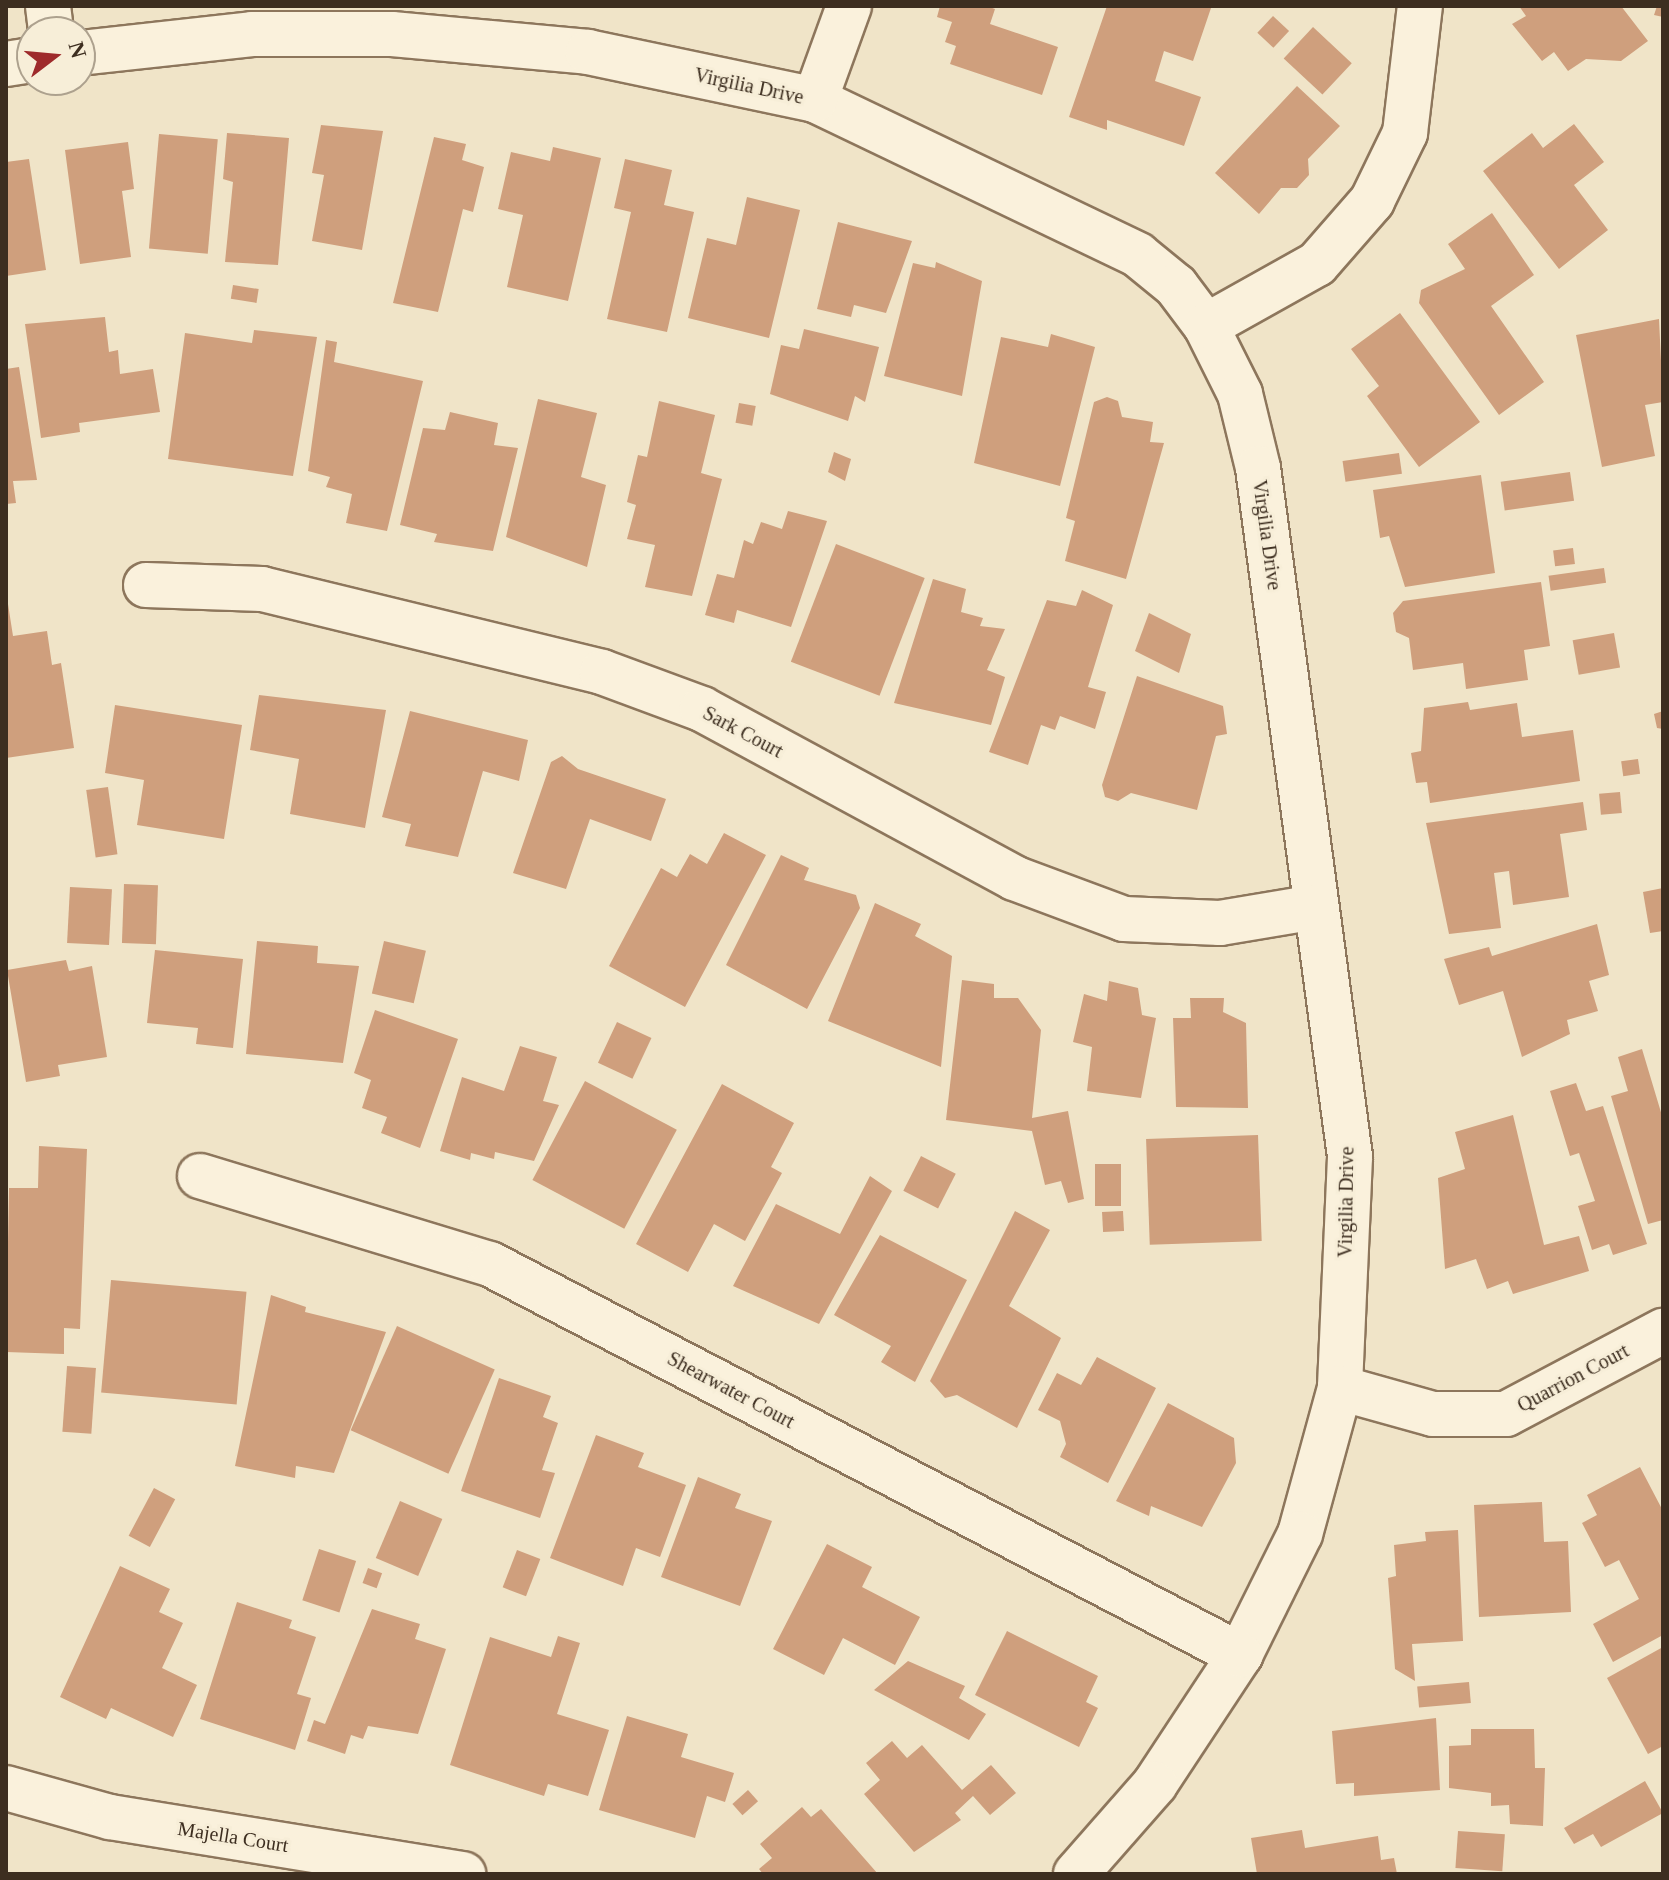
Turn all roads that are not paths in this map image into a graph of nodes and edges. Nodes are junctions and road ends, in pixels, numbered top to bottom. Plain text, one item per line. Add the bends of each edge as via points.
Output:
1 (849, 6) edge
2 (1420, 6) edge
3 (393, 20) edge
4 (96, 51) edge
5 (815, 100) junction
6 (1206, 326) junction
7 (146, 585) dead end
8 (1316, 907) junction
9 (200, 1176) dead end
10 (1659, 1343) edge
11 (1340, 1388) junction
12 (1240, 1655) junction
13 (6, 1788) edge
14 (463, 1874) edge
15 (1076, 1874) edge

1 - 5 street
2 - 6 street via 1405,133 1372,201 1317,264
3 - 4 street, Virgilia Drive
3 - 5 street, Virgilia Drive via 588,52
5 - 6 street, Virgilia Drive via 1138,255 1176,286
6 - 8 street, Virgilia Drive via 1240,394 1258,468
7 - 8 street, Sark Court via 262,589 602,672 702,709 1014,878 1124,919 1220,923
8 - 11 street, Virgilia Drive via 1350,1157
9 - 12 street, Shearwater Court via 490,1264
10 - 11 street, Quarrion Court via 1506,1414 1433,1414
11 - 12 street, Virgilia Drive via 1300,1534
12 - 15 street, Virgilia Drive via 1155,1784
13 - 14 street, Majella Court via 110,1817

